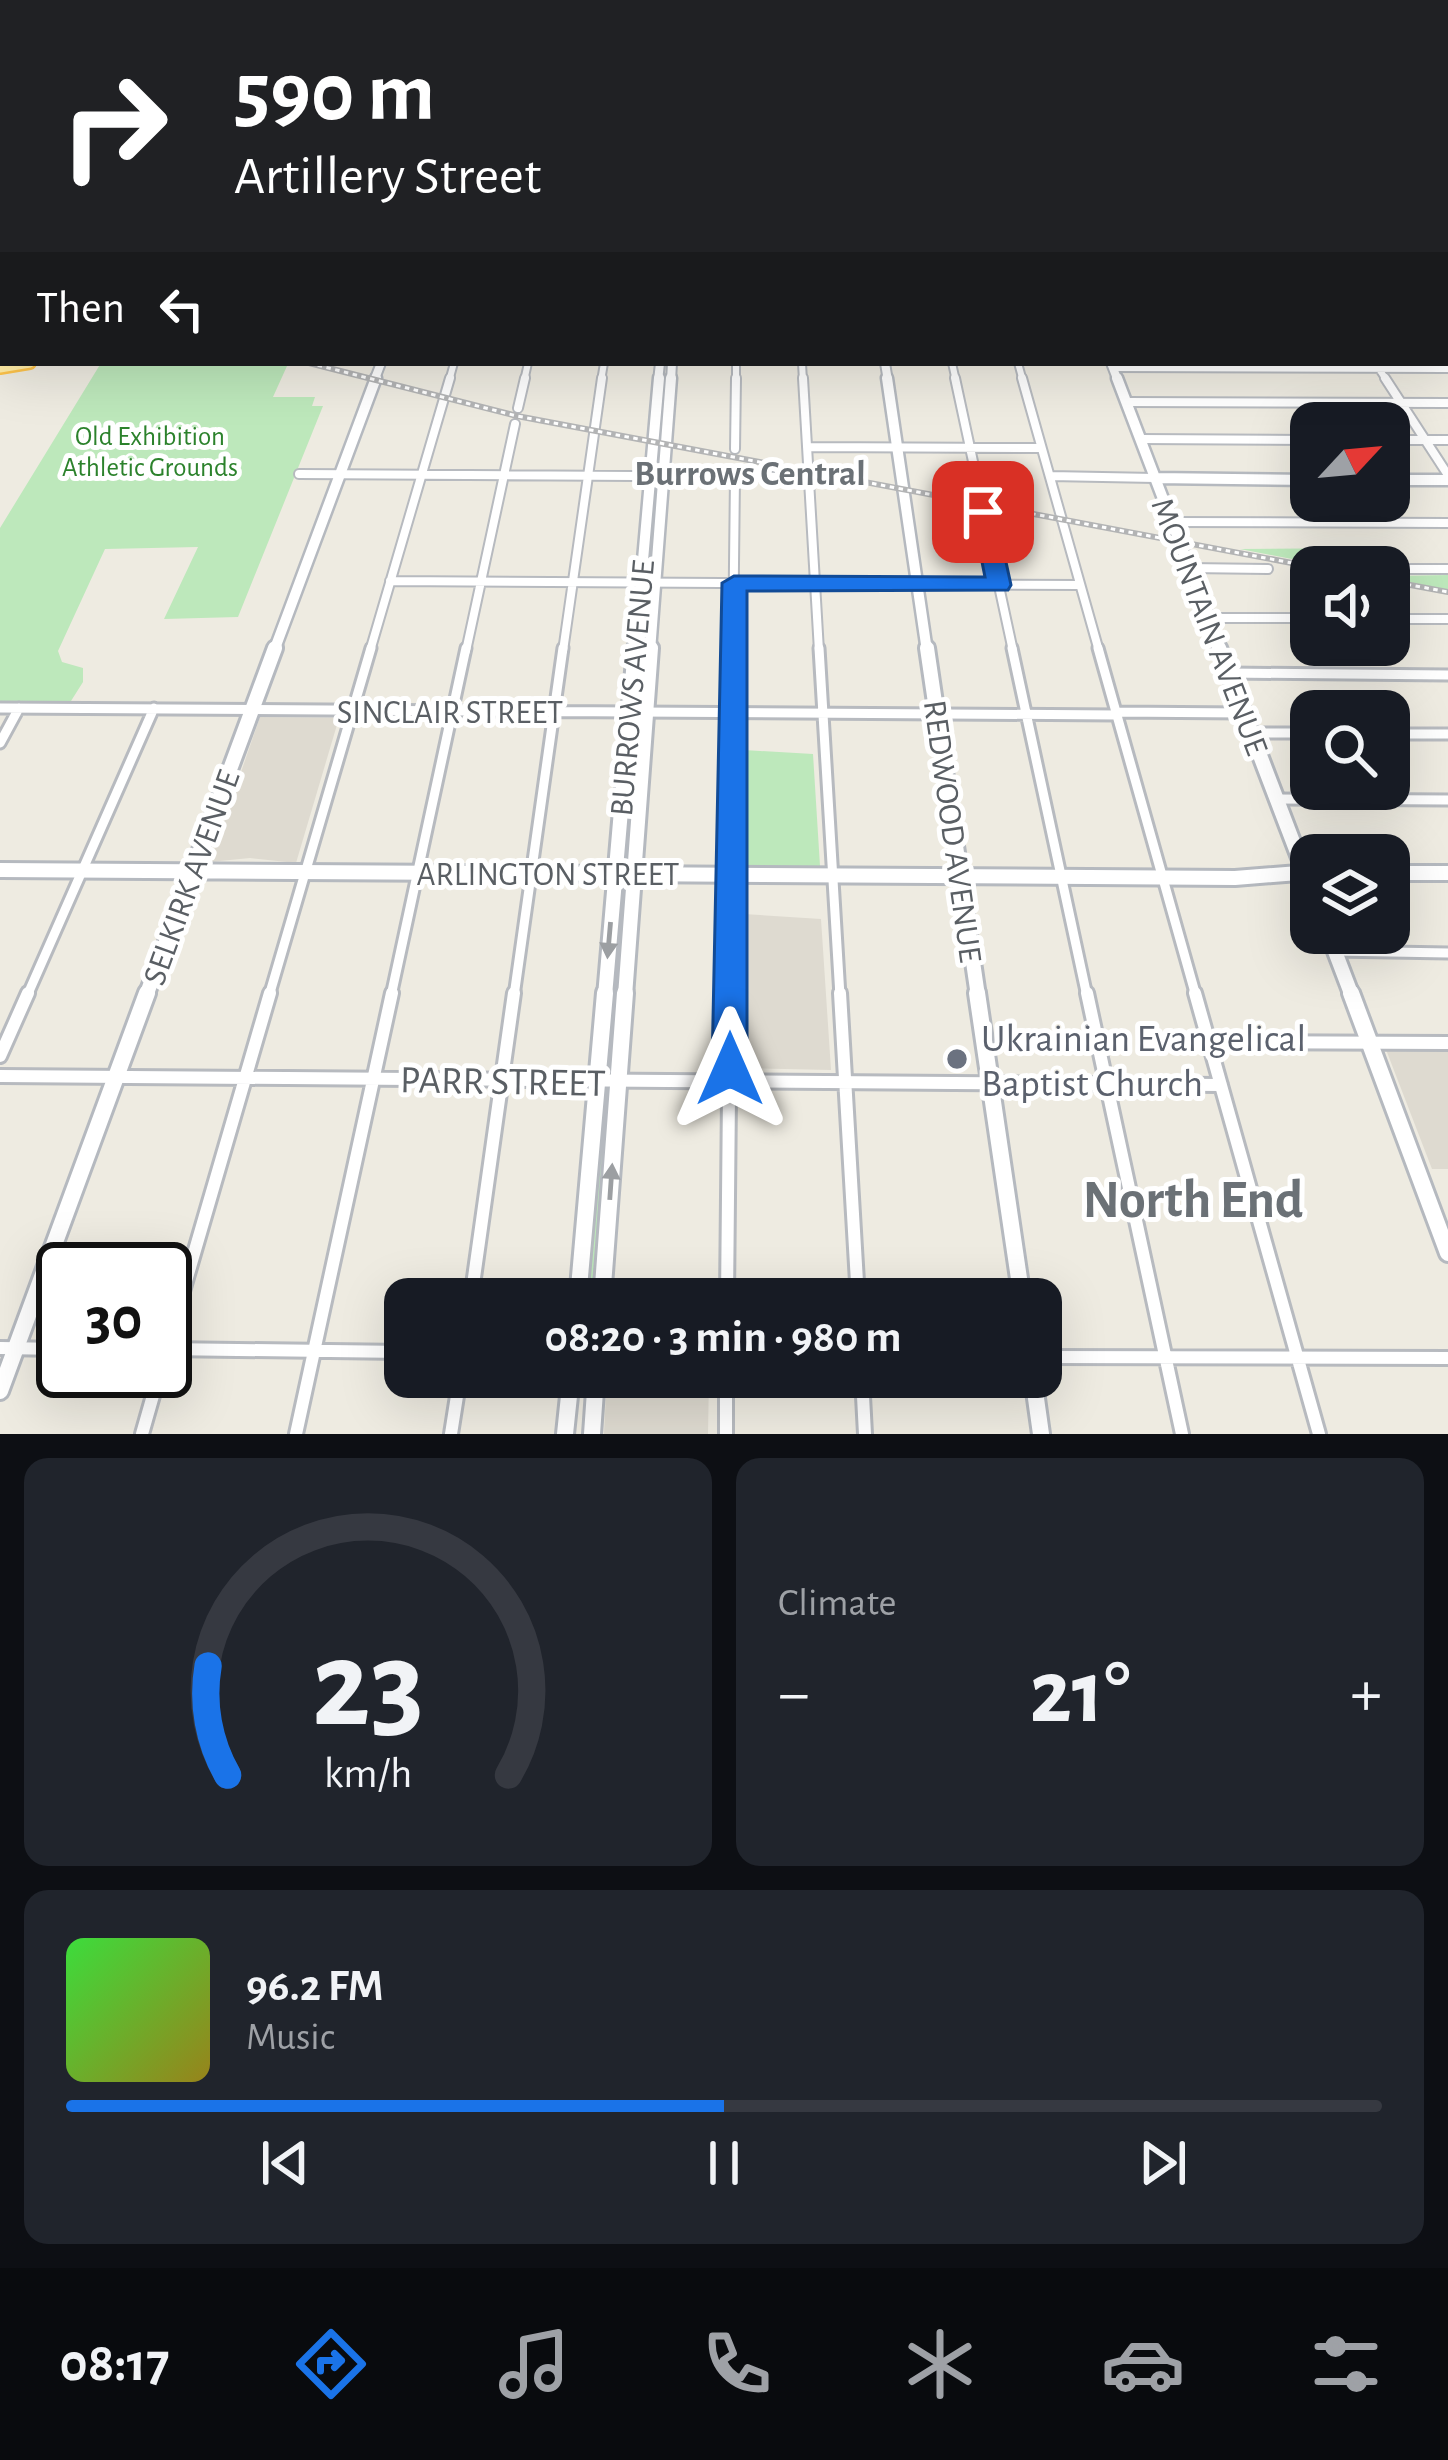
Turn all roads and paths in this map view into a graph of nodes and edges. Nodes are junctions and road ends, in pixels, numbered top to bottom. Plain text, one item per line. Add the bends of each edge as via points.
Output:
1 (380, 366) edge
2 (453, 366) edge
3 (527, 366) edge
4 (604, 366) edge
5 (660, 366) edge
6 (672, 366) edge
7 (736, 366) edge
8 (802, 366) edge
9 (885, 366) edge
10 (953, 366) edge
11 (1019, 366) edge
12 (1112, 366) edge
13 (1377, 366) edge
14 (1448, 369) edge
15 (1126, 402) junction
16 (1401, 402) edge
17 (1290, 403) edge
18 (1410, 403) edge
19 (1448, 403) edge
20 (518, 408) dead end
21 (1410, 416) edge
22 (515, 424) dead end
23 (1140, 439) junction
24 (1290, 440) edge
25 (1410, 440) edge
26 (1425, 440) junction
27 (1448, 440) edge
28 (807, 447) junction
29 (898, 447) junction
30 (735, 448) dead end
31 (970, 448) junction
32 (1042, 448) junction
33 (299, 474) dead end
34 (340, 475) junction
35 (422, 475) junction
36 (504, 476) junction
37 (588, 476) junction
38 (657, 476) junction
39 (1049, 476) junction
40 (736, 477) junction
41 (809, 477) junction
42 (1155, 478) junction
43 (1448, 478) edge
44 (1410, 479) edge
45 (1290, 480) edge
46 (980, 494) dead end
47 (983, 512) dead end
48 (1171, 522) junction
49 (1448, 523) edge
50 (1189, 568) junction
51 (1410, 568) edge
52 (1268, 569) dead end
53 (1448, 569) edge
54 (390, 581) junction
55 (481, 581) junction
56 (573, 582) junction
57 (648, 582) junction
58 (734, 583) junction
59 (815, 584) junction
60 (917, 584) junction
61 (999, 585) junction
62 (1080, 585) junction
63 (1208, 618) junction
64 (1290, 619) edge
65 (1410, 619) edge
66 (1448, 619) edge
67 (1229, 673) junction
68 (1448, 674) edge
69 (0, 708) edge
70 (19, 708) junction
71 (154, 709) junction
72 (253, 710) junction
73 (352, 710) junction
74 (453, 711) junction
75 (554, 712) junction
76 (627, 712) junction
77 (646, 712) junction
78 (733, 713) junction
79 (823, 713) junction
80 (1244, 713) junction
81 (937, 714) junction
82 (1027, 714) junction
83 (1116, 714) junction
84 (1251, 733) junction
85 (1290, 733) edge
86 (1410, 734) edge
87 (1448, 734) edge
88 (0, 743) edge
89 (1276, 799) junction
90 (1448, 800) edge
91 (1291, 834) edge
92 (0, 870) edge
93 (81, 870) junction
94 (193, 870) junction
95 (306, 871) junction
96 (418, 872) junction
97 (530, 873) junction
98 (1290, 873) edge
99 (1410, 873) edge
100 (1448, 873) edge
101 (615, 874) junction
102 (633, 874) junction
103 (731, 874) junction
104 (833, 875) junction
105 (960, 876) junction
106 (1062, 877) junction
107 (1163, 878) junction
108 (1410, 952) edge
109 (1448, 952) edge
110 (1335, 954) edge
111 (1209, 1042) junction
112 (1368, 1042) junction
113 (1448, 1043) edge
114 (0, 1056) edge
115 (246, 1075) junction
116 (0, 1076) edge
117 (117, 1076) junction
118 (373, 1079) junction
119 (502, 1080) junction
120 (597, 1080) junction
121 (619, 1081) junction
122 (729, 1081) junction
123 (845, 1082) junction
124 (992, 1083) junction
125 (1106, 1084) junction
126 (1221, 1085) junction
127 (1448, 1253) edge
128 (192, 1258) edge
129 (474, 1278) edge
130 (580, 1278) edge
131 (604, 1278) edge
132 (727, 1278) edge
133 (857, 1278) edge
134 (1019, 1278) edge
135 (8, 1349) edge
136 (192, 1350) edge
137 (314, 1351) junction
138 (384, 1352) edge
139 (1062, 1357) edge
140 (1166, 1358) junction
141 (1448, 1358) edge
142 (1298, 1359) junction
143 (0, 1391) edge
144 (152, 1398) edge
145 (457, 1398) edge
146 (569, 1398) edge
147 (595, 1398) edge
148 (726, 1398) edge
149 (863, 1398) edge
150 (1036, 1398) edge
151 (142, 1434) edge
152 (296, 1434) edge
153 (452, 1434) edge
154 (566, 1434) edge
155 (592, 1434) edge
156 (726, 1434) edge
157 (866, 1434) edge
158 (1042, 1434) edge
159 (1182, 1434) edge
160 (1319, 1434) edge

1 - 34 street, SELKIRK AVENUE
2 - 35 street
3 - 20 street
4 - 37 street
5 - 38 street, BURROWS AVENUE
6 - 38 street, BURROWS AVENUE
7 - 30 street
8 - 28 street
9 - 29 street, REDWOOD AVENUE
10 - 31 street
11 - 32 street
12 - 15 street, MOUNTAIN AVENUE
13 - 14 street
13 - 16 street
15 - 17 street
15 - 23 street, MOUNTAIN AVENUE
18 - 19 street
21 - 26 street
22 - 36 street
23 - 24 street
23 - 42 street, MOUNTAIN AVENUE
25 - 26 street
26 - 27 street
26 - 43 street
28 - 29 street
28 - 41 street
29 - 31 street
29 - 60 street, REDWOOD AVENUE
31 - 32 street
31 - 46 street
32 - 39 street
33 - 34 street
34 - 35 street
34 - 72 street, SELKIRK AVENUE
35 - 36 street
35 - 54 street
36 - 37 street
36 - 55 street
37 - 38 street
37 - 56 street
38 - 40 street
38 - 57 street, BURROWS AVENUE
39 - 42 street
39 - 62 street
40 - 41 street
40 - 58 street
41 - 59 street
42 - 45 street
42 - 48 street, MOUNTAIN AVENUE
43 - 44 street
47 - 61 street
48 - 49 street
48 - 50 street, MOUNTAIN AVENUE
50 - 52 street
50 - 63 street, MOUNTAIN AVENUE
51 - 53 street
54 - 55 street
54 - 73 street
55 - 56 street
55 - 74 street
56 - 57 street
56 - 75 street
57 - 58 street
57 - 76 street, BURROWS AVENUE
57 - 77 street, BURROWS AVENUE
58 - 59 street
58 - 78 street
59 - 60 street
59 - 79 street
60 - 61 street
60 - 81 street, REDWOOD AVENUE
61 - 62 street
61 - 82 street
62 - 83 street
63 - 64 street
63 - 67 street, MOUNTAIN AVENUE
65 - 66 street
67 - 68 street
67 - 80 street, MOUNTAIN AVENUE
69 - 70 street, SINCLAIR STREET
70 - 71 street, SINCLAIR STREET
70 - 88 street
71 - 72 street, SINCLAIR STREET
71 - 93 street
72 - 73 street, SINCLAIR STREET
72 - 94 street, SELKIRK AVENUE
73 - 74 street, SINCLAIR STREET
73 - 95 street
74 - 75 street, SINCLAIR STREET
74 - 96 street
75 - 76 street, SINCLAIR STREET
75 - 97 street
76 - 77 street, SINCLAIR STREET
76 - 101 street, BURROWS AVENUE
77 - 78 street, SINCLAIR STREET
77 - 102 street, BURROWS AVENUE
78 - 79 street, SINCLAIR STREET
78 - 103 street
79 - 81 street, SINCLAIR STREET
79 - 104 street
80 - 83 street, SINCLAIR STREET
80 - 84 street, MOUNTAIN AVENUE
81 - 82 street, SINCLAIR STREET
81 - 105 street, REDWOOD AVENUE
82 - 83 street, SINCLAIR STREET
82 - 106 street
83 - 107 street
84 - 85 street
84 - 89 street, MOUNTAIN AVENUE
86 - 87 street
89 - 90 street
89 - 91 street, MOUNTAIN AVENUE
92 - 93 street, ARLINGTON STREET
93 - 94 street, ARLINGTON STREET
93 - 114 street
94 - 95 street, ARLINGTON STREET
94 - 117 street, SELKIRK AVENUE
95 - 96 street, ARLINGTON STREET
95 - 115 street
96 - 97 street, ARLINGTON STREET
96 - 118 street
97 - 101 street, ARLINGTON STREET
97 - 119 street
98 - 107 street, ARLINGTON STREET
99 - 100 street
101 - 102 street, ARLINGTON STREET
101 -> 120 street, BURROWS AVENUE
102 - 103 street, ARLINGTON STREET
102 - 121 street, BURROWS AVENUE
103 - 104 street, ARLINGTON STREET
103 - 122 street
104 - 105 street, ARLINGTON STREET
104 - 123 street
105 - 106 street, ARLINGTON STREET
105 - 124 street, REDWOOD AVENUE
106 - 107 street, ARLINGTON STREET
106 - 125 street
107 - 111 street
108 - 109 street
110 - 112 street
111 - 112 street
111 - 126 street
112 - 113 street
112 - 127 street
115 - 117 street, PARR STREET
115 - 118 street, PARR STREET
115 - 128 street
116 - 117 street, PARR STREET
117 - 135 street, SELKIRK AVENUE
118 - 119 street, PARR STREET
118 - 137 street
119 - 120 street, PARR STREET
119 - 129 street
120 - 121 street, PARR STREET
120 - 130 street, BURROWS AVENUE
121 - 122 street, PARR STREET
131 -> 121 street, BURROWS AVENUE
122 - 123 street, PARR STREET
122 - 132 street
123 - 124 street, PARR STREET
123 - 133 street
124 - 125 street, PARR STREET
124 - 134 street, REDWOOD AVENUE
125 - 126 street, PARR STREET
125 - 140 street
126 - 142 street
135 - 143 street, SELKIRK AVENUE
136 - 137 street
137 - 138 street
137 - 152 street
139 - 140 street
140 - 142 street
140 - 159 street
141 - 142 street
142 - 160 street
144 - 151 street
145 - 153 street
146 - 154 street
147 - 155 street
148 - 156 street
149 - 157 street
150 - 158 street

